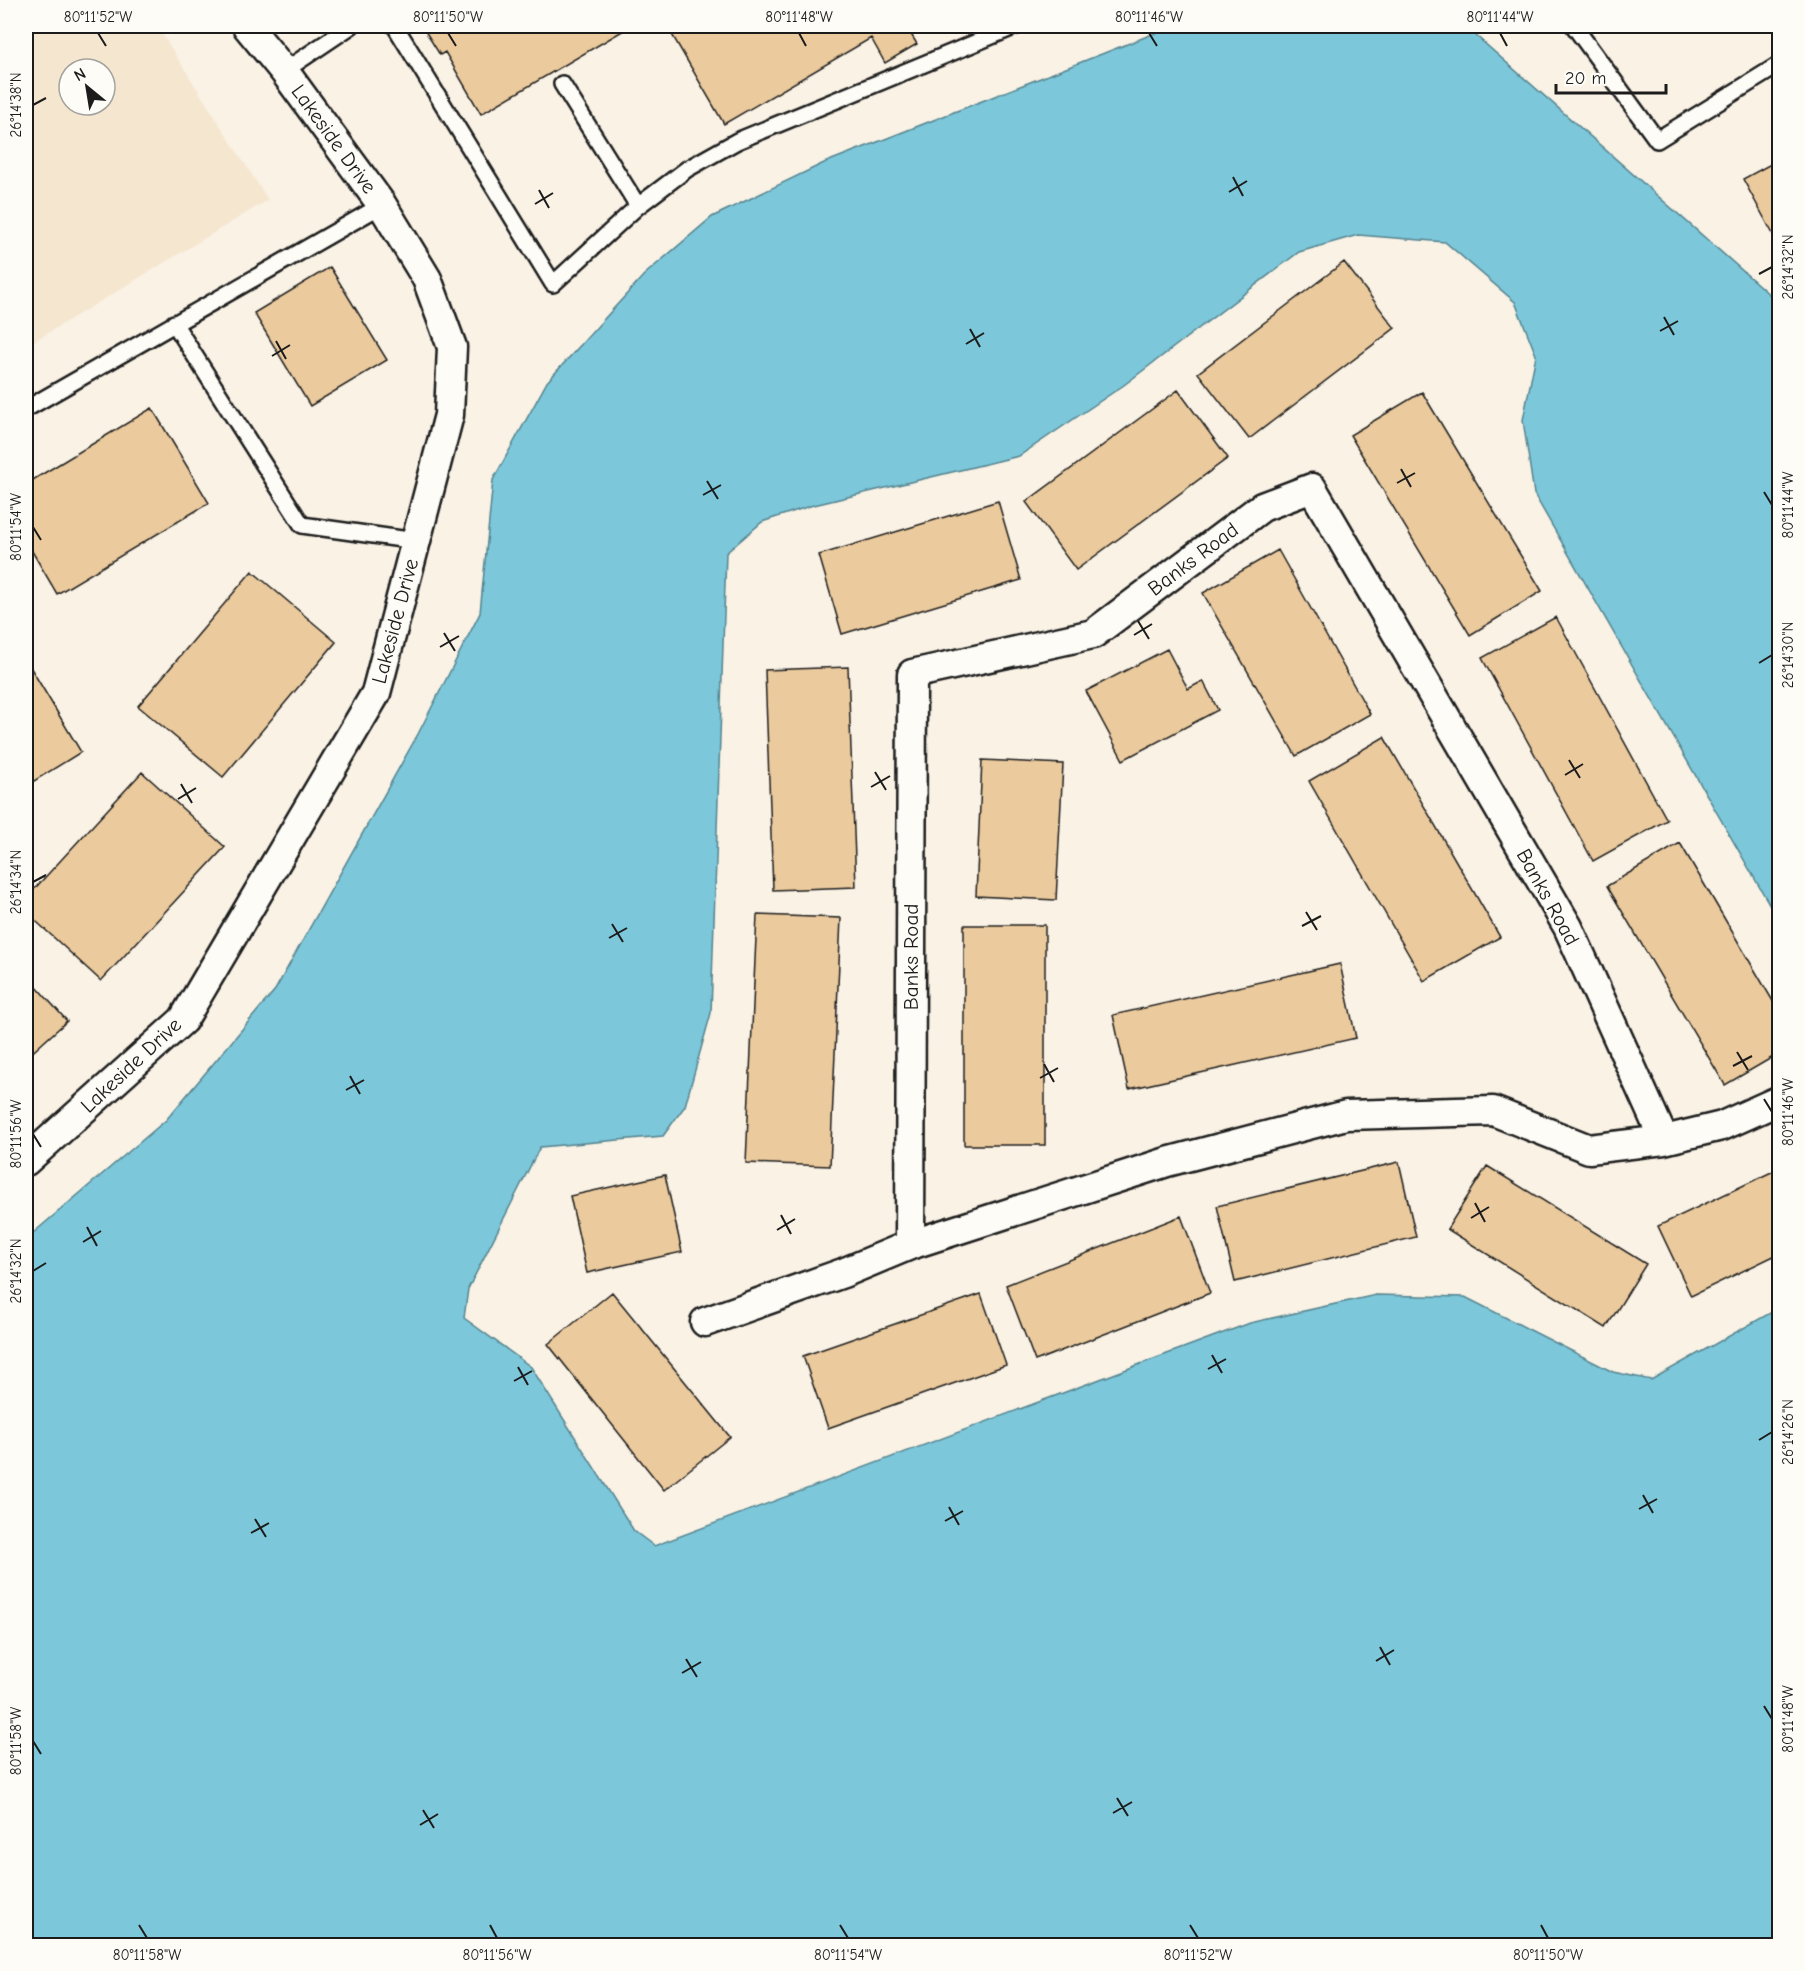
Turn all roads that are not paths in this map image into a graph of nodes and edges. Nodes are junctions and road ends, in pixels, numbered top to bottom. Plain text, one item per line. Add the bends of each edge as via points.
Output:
1 (247, 26) edge
2 (351, 26) edge
3 (395, 26) edge
4 (1016, 26) edge
5 (1574, 26) edge
6 (1779, 64) edge
7 (284, 71) junction
8 (562, 84) dead end
9 (381, 205) junction
10 (638, 206) junction
11 (174, 323) junction
12 (26, 409) edge
13 (416, 541) junction
14 (1779, 1100) edge
15 (1664, 1140) junction
16 (26, 1161) edge
17 (910, 1245) junction
18 (705, 1322) dead end

1 - 7 street, Lakeside Drive
2 - 7 lane
3 - 10 lane via 553,284
4 - 10 lane via 737,141 687,169
5 - 6 lane via 1657,140
7 - 9 street, Lakeside Drive
8 - 10 lane
9 - 11 lane
9 - 13 street, Lakeside Drive via 427,279 452,346 449,415
11 - 12 lane
11 - 13 lane via 302,525
13 - 16 street, Lakeside Drive via 376,693 183,1020
14 - 15 street via 1722,1126
15 - 17 street via 1589,1149 1493,1111 1346,1115 1167,1162
15 - 17 street, Banks Road via 1568,927 1312,488 1262,507 1093,634 912,674
17 - 18 street

